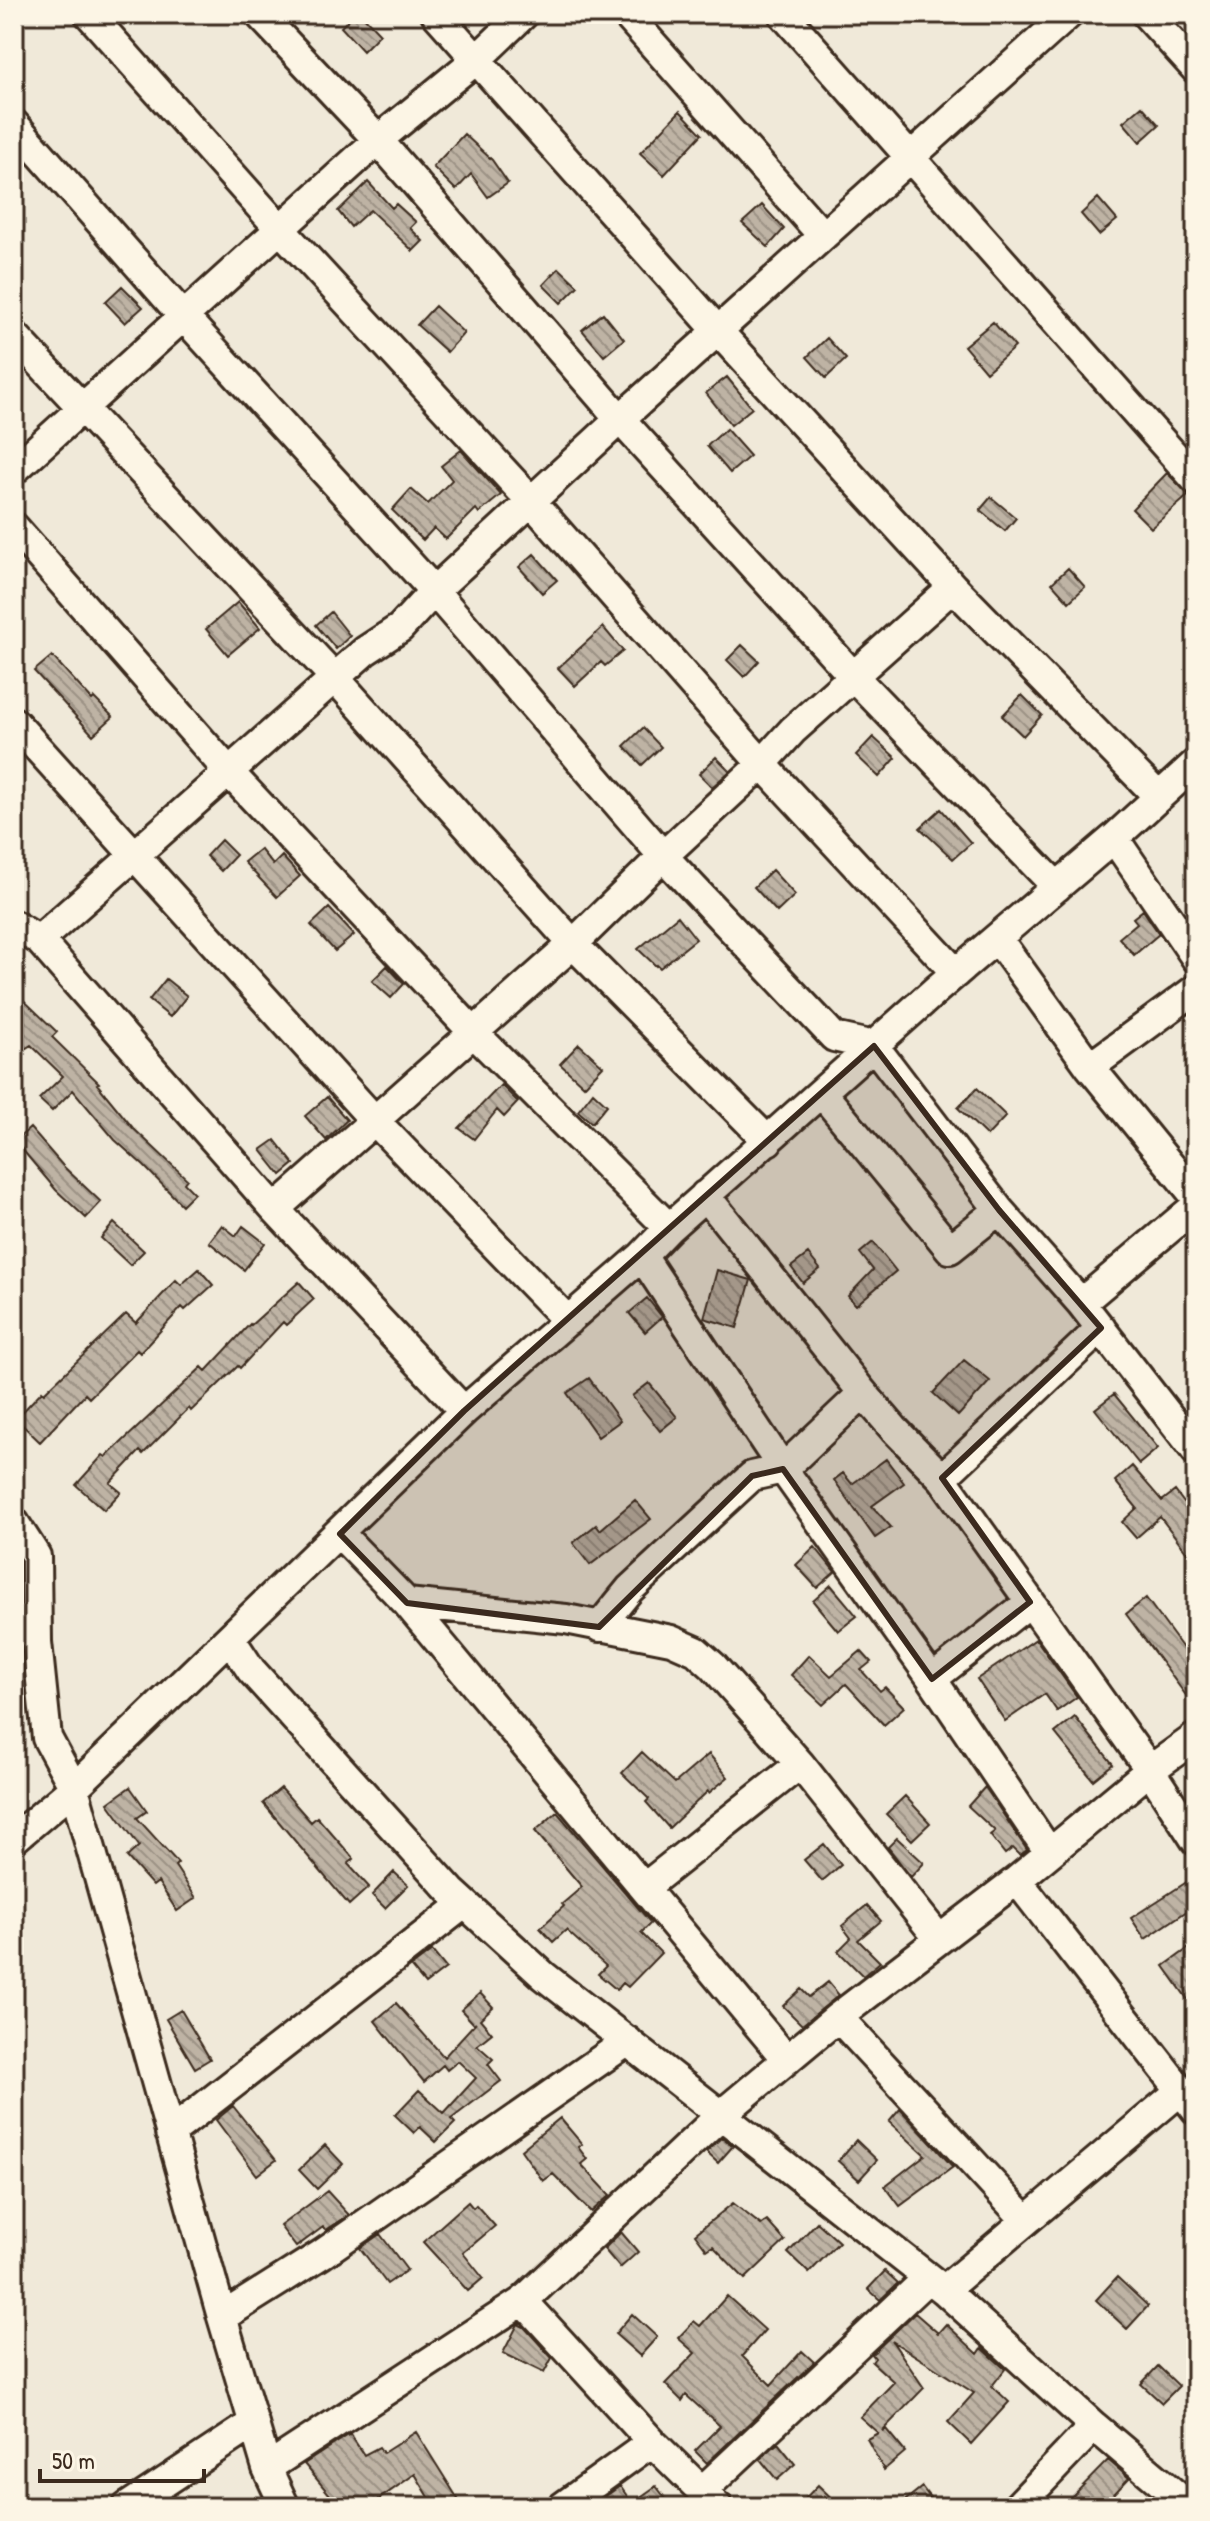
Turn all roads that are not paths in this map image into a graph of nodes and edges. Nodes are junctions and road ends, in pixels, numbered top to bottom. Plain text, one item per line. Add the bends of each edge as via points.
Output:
1 (89, 14) edge
2 (259, 14) edge
3 (436, 14) edge
4 (524, 14) edge
5 (626, 14) edge
6 (783, 14) edge
7 (1069, 14) edge
8 (1146, 14) edge
9 (477, 59) junction
10 (1196, 69) edge
11 (14, 124) edge
12 (378, 140) junction
13 (908, 158) junction
14 (280, 229) junction
15 (823, 236) junction
16 (183, 316) junction
17 (718, 331) junction
18 (14, 335) edge
19 (81, 408) junction
20 (620, 419) junction
21 (14, 470) edge
22 (1196, 480) edge
23 (531, 501) junction
24 (14, 527) edge
25 (953, 587) junction
26 (434, 591) junction
27 (854, 677) junction
28 (335, 678) junction
29 (14, 722) edge
30 (1196, 763) edge
31 (762, 764) junction
32 (229, 772) junction
33 (1158, 796) junction
34 (1114, 838) junction
35 (134, 856) junction
36 (663, 856) junction
37 (1057, 887) junction
38 (14, 925) edge
39 (997, 938) junction
40 (39, 940) junction
41 (573, 944) junction
42 (1196, 958) edge
43 (956, 973) junction
44 (1196, 989) edge
45 (474, 1033) junction
46 (874, 1046) junction
47 (1090, 1067) junction
48 (822, 1093) junction
49 (375, 1121) junction
50 (768, 1141) junction
51 (705, 1195) junction
52 (1196, 1197) edge
53 (1196, 1206) edge
54 (275, 1209) junction
55 (999, 1210) junction
56 (669, 1228) junction
57 (642, 1256) junction
58 (1081, 1303) junction
59 (568, 1321) junction
60 (1101, 1328) junction
61 (863, 1393) junction
62 (464, 1411) junction
63 (1195, 1448) edge
64 (783, 1469) junction
65 (942, 1478) junction
66 (14, 1522) edge
67 (340, 1534) junction
68 (1030, 1602) junction
69 (407, 1603) junction
70 (599, 1627) junction
71 (230, 1638) junction
72 (932, 1679) junction
73 (1196, 1737) edge
74 (800, 1764) junction
75 (1150, 1770) junction
76 (74, 1788) junction
77 (14, 1839) edge
78 (1196, 1841) edge
79 (1049, 1852) junction
80 (1017, 1880) junction
81 (645, 1887) junction
82 (464, 1904) junction
83 (939, 1939) junction
84 (838, 2017) junction
85 (628, 2041) junction
86 (787, 2060) junction
87 (1188, 2101) edge
88 (722, 2114) junction
89 (170, 2133) junction
90 (1025, 2219) junction
91 (936, 2284) junction
92 (523, 2301) junction
93 (222, 2317) junction
94 (254, 2423) junction
95 (1094, 2426) junction
96 (652, 2442) junction
97 (267, 2468) junction
98 (710, 2499) edge
99 (127, 2507) edge
100 (285, 2507) edge
101 (562, 2507) edge
102 (1017, 2507) edge
103 (1190, 2507) edge

1 - 14 street
2 - 12 street
3 - 9 street
4 - 9 street
5 - 15 street
6 - 13 street
7 - 13 street
8 - 10 street
9 - 12 street
9 - 17 street
11 - 16 street
12 - 14 street
12 - 20 street
13 - 15 street
13 - 22 street
14 - 16 street
14 - 23 street
15 - 17 street
16 - 19 street
16 - 26 street
17 - 20 street
17 - 25 street
18 - 19 street
19 - 21 street
19 - 28 street
20 - 23 street
20 - 27 street
23 - 26 street
23 - 31 street
24 - 32 street
25 - 27 street
25 - 33 street
26 - 28 street via 400,628
26 - 36 street
27 - 31 street
27 - 37 street
28 - 32 street
28 - 41 street
29 - 35 street
30 - 33 street
31 - 36 street
31 - 43 street
32 - 35 street
32 - 45 street
33 - 34 street
34 - 37 street
34 - 42 street
35 - 40 street
35 - 49 street
36 - 41 street
36 - 46 street via 834,1037
37 - 39 street
38 - 40 street
39 - 43 street
39 - 47 street
40 - 54 street
41 - 45 street
41 - 50 street
43 - 46 street
44 - 47 street
45 - 49 street
45 - 56 street
46 - 48 street
46 - 55 street
47 - 52 street
48 - 50 street
48 - 55 street via 950,1249
49 - 54 street
49 - 59 street
50 - 51 street
51 - 56 street
51 - 61 street
53 - 58 street
54 - 62 street
55 - 58 street
56 - 57 street
57 - 59 street
57 - 64 street
58 - 60 street
59 - 62 street
60 - 63 street
60 - 65 street
61 - 64 street
61 - 65 street
62 - 67 street
64 - 70 street via 752,1476 630,1589
64 - 72 street
65 - 68 street
66 - 76 street via 36,1556 37,1642 47,1738
67 - 69 street
67 - 71 street
68 - 72 street
68 - 75 street
69 - 70 street
69 - 81 street
70 - 74 street via 671,1640 696,1651
71 - 76 street
71 - 82 street via 251,1670
72 - 79 street
73 - 75 street
74 - 81 street
74 - 83 street
75 - 78 street
75 - 79 street
76 - 77 street
76 - 89 street
79 - 80 street
80 - 83 street
80 - 87 street
81 - 86 street
82 - 85 street
82 - 89 street
83 - 84 street
84 - 86 street
84 - 90 street
85 - 88 street
85 - 93 street via 322,2254
86 - 88 street
87 - 90 street
88 - 91 street
88 - 92 street
89 - 93 street
90 - 91 street
91 - 95 street
91 - 98 street
92 - 96 street
92 - 97 street
93 - 94 street
94 - 97 street
94 - 99 street
95 - 102 street
95 - 103 street
96 - 98 street
96 - 101 street
97 - 100 street

